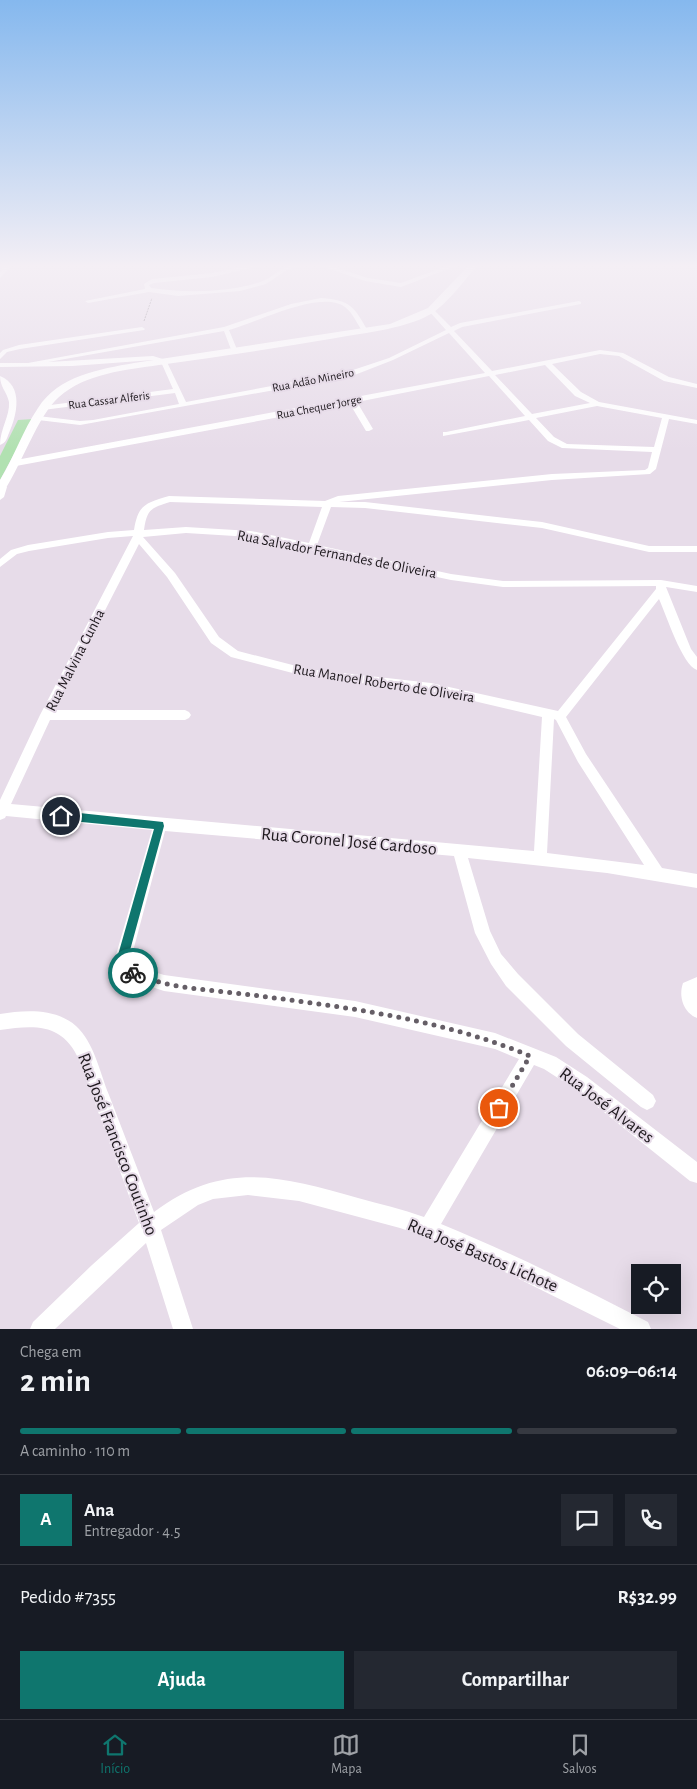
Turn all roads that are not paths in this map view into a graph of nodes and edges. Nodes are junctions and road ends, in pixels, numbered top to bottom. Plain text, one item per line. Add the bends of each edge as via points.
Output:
1 (234, 326) edge
2 (361, 326) edge
3 (392, 326) edge
4 (445, 326) edge
5 (461, 326) edge
6 (142, 329) road end
7 (226, 329) junction
8 (364, 331) junction
9 (449, 331) junction
10 (235, 352) junction
11 (3, 354) edge
12 (164, 361) junction
13 (546, 362) junction
14 (0, 364) edge
15 (30, 364) junction
16 (488, 374) junction
17 (0, 379) edge
18 (697, 386) edge
19 (176, 391) junction
20 (352, 401) junction
21 (183, 404) junction
22 (597, 404) junction
23 (42, 408) junction
24 (666, 416) junction
25 (530, 417) junction
26 (38, 418) junction
27 (697, 422) edge
28 (369, 428) dead end
29 (3, 430) edge
30 (446, 434) dead end
31 (0, 442) edge
32 (658, 450) junction
33 (16, 463) junction
34 (1, 491) edge
35 (328, 503) junction
36 (138, 535) junction
37 (312, 547) junction
38 (697, 549) edge
39 (0, 564) edge
40 (661, 587) junction
41 (697, 589) edge
42 (697, 666) edge
43 (554, 714) junction
44 (46, 715) junction
45 (185, 715) dead end
46 (1, 811) edge
47 (160, 826) junction
48 (459, 850) junction
49 (540, 860) junction
50 (658, 874) junction
51 (697, 881) edge
52 (697, 985) edge
53 (697, 1010) edge
54 (0, 1022) edge
55 (530, 1056) junction
56 (647, 1101) dead end
57 (697, 1174) edge
58 (150, 1226) junction
59 (428, 1228) junction
60 (40, 1329) edge
61 (183, 1329) edge
62 (641, 1329) edge

1 - 7 street
2 - 8 street
3 - 8 main road
4 - 9 street
5 - 9 street, Rua Adão Mineiro
6 - 11 street
7 - 10 street
7 - 15 street via 70,354
8 - 10 main road
9 - 16 street
9 - 21 street, Rua Adão Mineiro via 364,370
10 - 12 main road
12 - 15 street via 147,357 72,364
12 - 19 street
12 - 23 main road via 102,372 77,381 56,394
13 - 16 street, Rua Chequer Jorge
13 - 18 street, Rua Chequer Jorge via 600,352 621,354 667,379
13 - 22 street via 578,394
14 - 15 street
16 - 20 street, Rua Chequer Jorge
16 - 25 street
17 - 29 street via 13,395 14,404 14,412
19 - 21 street
19 - 23 street, Rua Cassar Alferis
20 - 28 street
20 - 33 street, Rua Chequer Jorge
21 - 26 street, Rua Adão Mineiro via 93,422
22 - 24 street
22 - 25 street
23 - 26 main road
24 - 27 street
24 - 32 street
25 - 30 street
25 - 32 street via 551,439 565,446
26 - 33 main road
29 - 31 street
32 - 35 street via 652,469 640,474 552,477 338,498
33 - 34 main road
35 - 36 street, Rua Malvina Cunha via 169,499 148,506 143,512
35 - 37 street
35 - 38 street via 517,522 649,549
36 - 37 street, Rua Salvador Fernandes de Oliveira via 186,530 251,534
36 - 39 street, Rua Salvador Fernandes de Oliveira via 67,541 14,552
36 - 43 street, Rua Manoel Roberto de Oliveira via 171,575 215,640 235,654 308,673 431,687
36 - 44 street, Rua Malvina Cunha
37 - 40 street, Rua Salvador Fernandes de Oliveira via 451,577 504,584
40 - 41 street, Rua Salvador Fernandes de Oliveira
40 - 42 street via 686,650
40 - 43 street via 588,686
43 - 49 street
43 - 50 street
44 - 45 street
44 - 46 street, Rua Malvina Cunha
46 - 47 street, Rua Coronel José Cardoso
47 - 48 street, Rua Coronel José Cardoso
47 - 55 street, Rua José Alvares via 124,955 131,972 164,983 355,1009 495,1041
48 - 49 street, Rua Coronel José Cardoso
48 - 56 street via 483,933 496,959 512,980 572,1040
49 - 50 street, Rua Coronel José Cardoso
50 - 51 street, Rua Coronel José Cardoso
52 - 53 street via 689,989 688,994
54 - 58 street, Rua José Francisco Coutinho via 27,1018 52,1021 76,1038
55 - 57 street, Rua José Alvares via 550,1063 581,1083
55 - 59 street
58 - 59 street, Rua José Bastos Lichote via 212,1190 258,1186 294,1189
58 - 60 street, Rua José Bastos Lichote
58 - 61 street, Rua José Francisco Coutinho
59 - 62 street, Rua José Bastos Lichote via 584,1299

